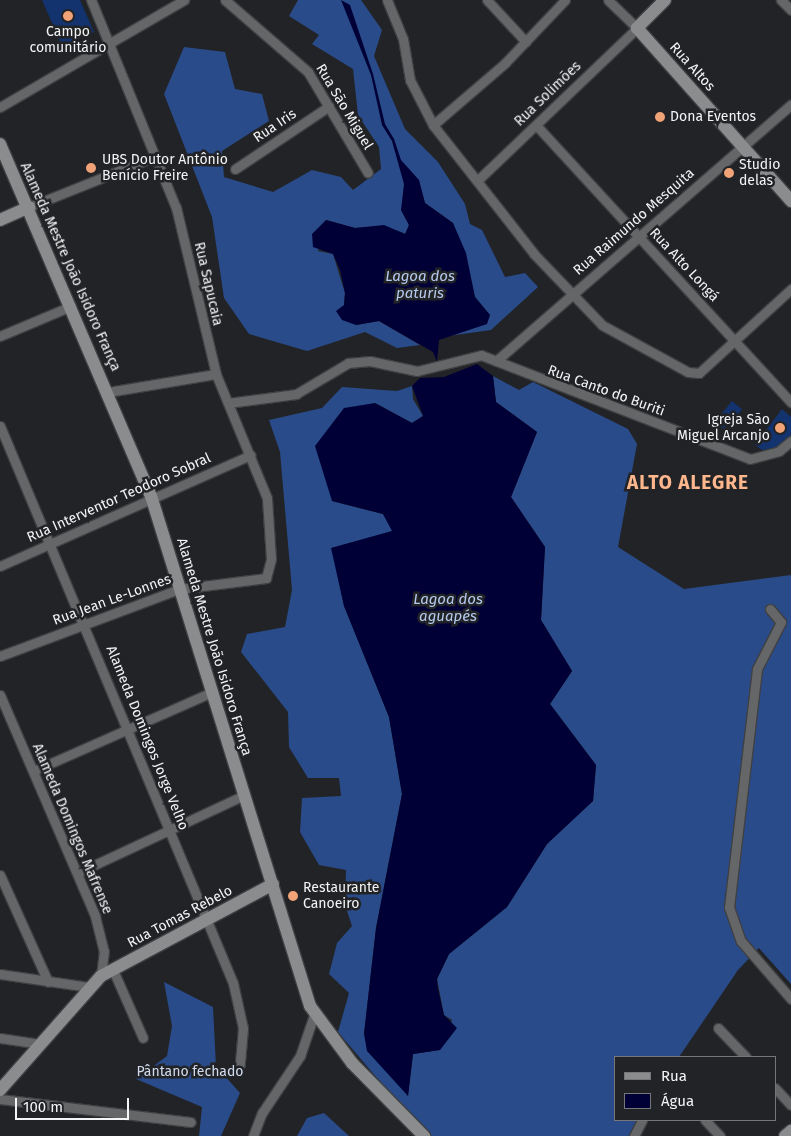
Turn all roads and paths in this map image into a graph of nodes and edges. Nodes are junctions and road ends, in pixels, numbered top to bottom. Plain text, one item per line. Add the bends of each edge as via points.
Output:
1 (91, 0) edge
2 (184, 0) edge
3 (225, 0) edge
4 (388, 0) edge
5 (487, 0) edge
6 (566, 0) edge
7 (608, 0) edge
8 (665, 0) edge
9 (782, 0) edge
10 (791, 10) edge
11 (637, 28) junction
12 (526, 42) junction
13 (112, 44) junction
14 (791, 105) edge
15 (329, 106) junction
16 (0, 107) edge
17 (433, 125) junction
18 (536, 125) junction
19 (0, 144) edge
20 (744, 146) junction
21 (156, 156) junction
22 (235, 169) dead end
23 (368, 173) dead end
24 (479, 179) junction
25 (791, 201) edge
26 (29, 207) junction
27 (0, 220) edge
28 (638, 236) junction
29 (791, 289) edge
30 (570, 294) junction
31 (71, 306) junction
32 (0, 336) edge
33 (735, 341) junction
34 (496, 361) junction
35 (216, 374) junction
36 (108, 392) junction
37 (791, 402) edge
38 (228, 403) junction
39 (0, 426) edge
40 (791, 441) edge
41 (250, 455) junction
42 (152, 496) junction
43 (49, 544) junction
44 (0, 566) edge
45 (266, 578) joint
46 (179, 589) junction
47 (770, 609) dead end
48 (86, 624) junction
49 (0, 656) edge
50 (212, 692) junction
51 (0, 696) edge
52 (130, 728) junction
53 (33, 771) junction
54 (244, 795) junction
55 (169, 830) junction
56 (77, 873) junction
57 (0, 874) edge
58 (273, 884) junction
59 (209, 919) junction
60 (107, 973) junction
61 (0, 974) edge
62 (48, 982) junction
63 (89, 987) junction
64 (791, 999) edge
65 (314, 1015) junction
66 (718, 1028) dead end
67 (0, 1038) edge
68 (143, 1038) dead end
69 (40, 1044) junction
70 (745, 1056) edge
71 (240, 1065) dead end
72 (776, 1089) edge
73 (0, 1090) edge
74 (0, 1099) edge
75 (791, 1105) edge
76 (642, 1121) edge
77 (706, 1121) edge
78 (190, 1122) dead end
79 (791, 1131) edge
80 (253, 1136) edge
81 (424, 1136) edge
82 (634, 1136) edge
83 (720, 1136) edge
84 (786, 1136) edge

1 - 13 street, Rua Sapucaia
2 - 13 street
3 - 15 street, Rua São Miguel via 300,63
4 - 17 street via 403,39 410,80
5 - 12 street
6 - 12 street
7 - 11 street, Rua Altos
8 - 11 main road
9 - 10 street
11 - 18 street, Rua Solimões
11 - 20 main road, Rua Altos
12 - 17 street
13 - 16 street
13 - 21 street, Rua Sapucaia
14 - 20 street, Rua Raimundo Mesquita
15 - 22 street, Rua Iris
15 - 23 street, Rua São Miguel
17 - 24 street
18 - 24 street, Rua Solimões
18 - 28 street, Rua Alto Longá
19 - 26 main road, Alameda Mestre João Isidoro França
20 - 25 main road, Rua Altos
20 - 28 street, Rua Raimundo Mesquita
21 - 26 street
21 - 35 street, Rua Sapucaia via 176,208
24 - 30 street via 534,254
26 - 27 main road
26 - 31 main road, Alameda Mestre João Isidoro França
28 - 30 street, Rua Raimundo Mesquita
28 - 33 street, Rua Alto Longá
29 - 33 street
30 - 33 street via 608,330 688,372 699,373
30 - 34 street, Rua Raimundo Mesquita
31 - 32 street
31 - 36 main road, Alameda Mestre João Isidoro França
33 - 37 street, Rua Alto Longá
34 - 38 street, Rua Canto do Buriti via 474,356 417,371 370,361 348,363 296,394
34 - 40 street, Rua Canto do Buriti via 538,380 750,459 778,452
35 - 36 street
35 - 38 street, Rua Sapucaia
36 - 42 main road, Alameda Mestre João Isidoro França
38 - 41 street, Rua Sapucaia
39 - 43 street, Alameda Domingos Jorge Velho
41 - 42 street, Rua Interventor Teodoro Sobral
41 - 45 street, Rua Sapucaia via 267,498 271,550
42 - 43 street, Rua Interventor Teodoro Sobral
42 - 46 main road, Alameda Mestre João Isidoro França
43 - 44 street, Rua Interventor Teodoro Sobral
43 - 48 street, Alameda Domingos Jorge Velho
45 - 46 street, Rua Jean Le-Lonnes
46 - 48 street, Rua Jean Le-Lonnes
46 - 50 main road, Alameda Mestre João Isidoro França
47 - 64 street via 782,622 757,669 729,907 741,941
48 - 49 street, Rua Jean Le-Lonnes
48 - 52 street, Alameda Domingos Jorge Velho
50 - 52 street
50 - 54 main road, Alameda Mestre João Isidoro França
51 - 53 street, Alameda Domingos Mafrense
52 - 53 street
52 - 55 street, Alameda Domingos Jorge Velho
53 - 56 street, Alameda Domingos Mafrense
54 - 55 street
54 - 58 main road, Alameda Mestre João Isidoro França
55 - 56 street
55 - 59 street, Alameda Domingos Jorge Velho
56 - 60 street, Alameda Domingos Mafrense via 101,934
57 - 62 street
58 - 59 main road, Rua Tomas Rebelo
58 - 65 main road, Alameda Mestre João Isidoro França
59 - 60 main road, Rua Tomas Rebelo
59 - 71 street, Alameda Domingos Jorge Velho via 240,1008
60 - 63 main road, Rua Tomas Rebelo
60 - 68 street
61 - 62 street
62 - 63 street
63 - 69 main road, Rua Tomas Rebelo
65 - 80 street via 300,1056 262,1113
65 - 81 main road, Alameda Mestre João Isidoro França via 352,1063
66 - 70 street
67 - 69 street
69 - 73 main road, Rua Tomas Rebelo
72 - 75 street
74 - 78 street
76 - 82 street
77 - 83 street
79 - 84 main road

